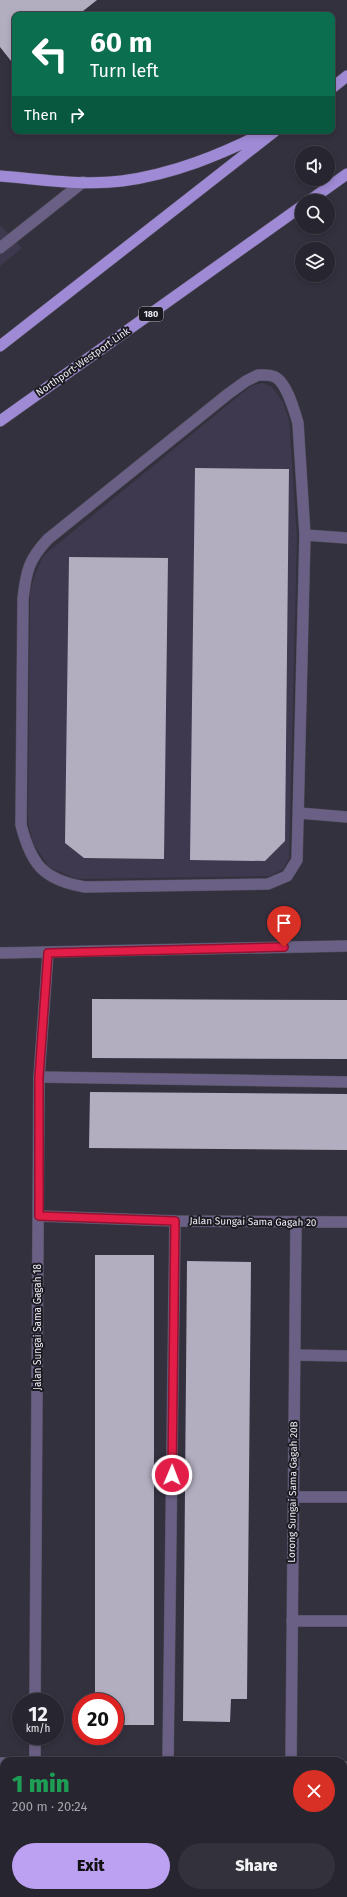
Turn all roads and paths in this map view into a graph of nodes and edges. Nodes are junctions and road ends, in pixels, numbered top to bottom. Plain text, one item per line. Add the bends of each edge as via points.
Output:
1 (347, 76) edge
2 (335, 86) edge
3 (263, 134) edge
4 (271, 134) edge
5 (347, 174) edge
6 (0, 176) edge
7 (83, 182) junction
8 (319, 194) edge
9 (295, 211) edge
10 (0, 248) edge
11 (0, 346) edge
12 (0, 421) edge
13 (305, 536) junction
14 (347, 538) edge
15 (299, 813) junction
16 (347, 817) edge
17 (347, 946) edge
18 (0, 953) edge
19 (48, 953) junction
20 (39, 1077) junction
21 (347, 1082) edge
22 (39, 1216) junction
23 (175, 1221) junction
24 (296, 1222) junction
25 (347, 1222) edge
26 (295, 1355) junction
27 (347, 1356) edge
28 (293, 1497) junction
29 (347, 1497) edge
30 (292, 1621) junction
31 (347, 1621) edge
32 (35, 1693) edge
33 (35, 1745) edge
34 (35, 1757) edge
35 (168, 1757) edge
36 (291, 1757) edge

1 - 2 main road
3 - 7 main road via 221,154 169,172 121,181
4 - 11 main road
5 - 8 main road
6 - 7 main road
7 - 10 street
9 - 12 main road, Northport-Westport Link / 180
13 - 14 street
13 - 15 street
13 - 15 street via 298,423 281,382 274,377 258,375 228,394 48,539 36,552 30,564 23,599 21,825 33,858 51,877 65,884 85,887 268,884 287,876 297,860
15 - 16 street
17 - 19 street
18 - 19 street
19 - 20 street, Jalan Sungai Sama Gagah 18
20 - 21 street
20 - 22 street, Jalan Sungai Sama Gagah 18
22 - 23 street, Jalan Sungai Sama Gagah 20
22 - 32 street, Jalan Sungai Sama Gagah 18
23 - 24 street, Jalan Sungai Sama Gagah 20
23 - 35 street
24 - 25 street, Jalan Sungai Sama Gagah 20
24 - 26 street, Lorong Sungai Sama Gagah 20B
26 - 27 street
26 - 28 street, Lorong Sungai Sama Gagah 20B
28 - 29 street
28 - 30 street, Lorong Sungai Sama Gagah 20B
30 - 31 street
30 - 36 street, Lorong Sungai Sama Gagah 20B
33 - 34 street

